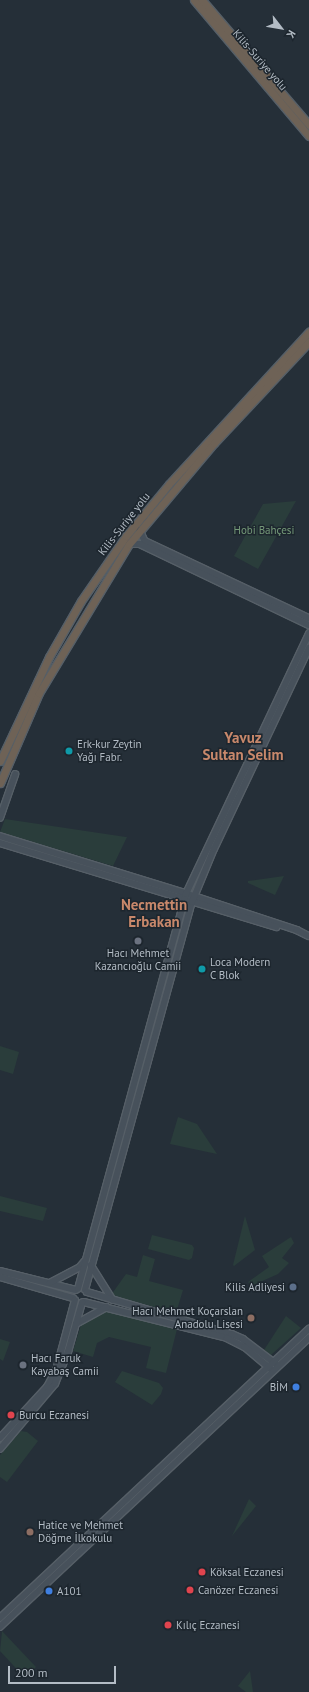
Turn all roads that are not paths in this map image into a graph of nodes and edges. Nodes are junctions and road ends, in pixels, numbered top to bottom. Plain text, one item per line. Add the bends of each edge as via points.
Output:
1 (194, 0) edge
2 (202, 0) edge
3 (309, 125) edge
4 (309, 136) edge
5 (309, 332) edge
6 (309, 342) edge
7 (140, 530) junction
8 (129, 544) junction
9 (309, 618) edge
10 (309, 625) edge
11 (309, 634) edge
12 (309, 648) edge
13 (0, 761) edge
14 (16, 774) dead end
15 (0, 783) edge
16 (0, 818) edge
17 (0, 836) edge
18 (0, 843) edge
19 (186, 894) junction
20 (184, 900) junction
21 (193, 900) junction
22 (309, 936) edge
23 (85, 1260) junction
24 (90, 1265) junction
25 (0, 1271) edge
26 (0, 1277) edge
27 (50, 1283) junction
28 (77, 1289) junction
29 (86, 1291) junction
30 (74, 1299) junction
31 (114, 1300) junction
32 (83, 1302) junction
33 (107, 1307) junction
34 (76, 1324) junction
35 (309, 1329) edge
36 (309, 1338) edge
37 (274, 1362) junction
38 (268, 1367) junction
39 (279, 1367) junction
40 (274, 1372) junction
41 (0, 1438) edge
42 (0, 1449) edge
43 (0, 1618) edge
44 (0, 1627) edge

1 - 4 highway, Kilis-Suriye yolu
2 - 3 highway, Kilis-Suriye yolu
5 - 13 highway, Kilis-Suriye yolu via 169,484 126,536 81,601 49,657
6 - 7 highway via 214,443
7 - 8 highway
7 - 9 street via 145,541
8 - 10 street via 140,544
8 - 15 highway via 39,693
11 - 19 street
12 - 21 street via 214,849
14 - 16 street
17 - 19 street
18 - 20 street
19 - 20 street
19 - 21 street
20 - 21 street
20 - 23 street
21 - 22 street
21 - 24 street
23 - 27 street via 80,1267
23 - 28 street
24 - 29 street
24 - 31 street
25 - 27 street
26 - 30 street
27 - 28 street
28 - 29 street
28 - 30 street
29 - 31 street
29 - 32 street via 88,1297
30 - 32 street
30 - 41 street via 56,1371 47,1387
31 - 37 street via 232,1334
32 - 33 street
32 - 34 street
33 - 34 street
33 - 38 street via 227,1338 245,1347
34 - 42 street via 55,1384
35 - 37 street
36 - 39 street
37 - 38 street
37 - 39 street
38 - 40 street
38 - 43 street
39 - 40 street
40 - 44 street

